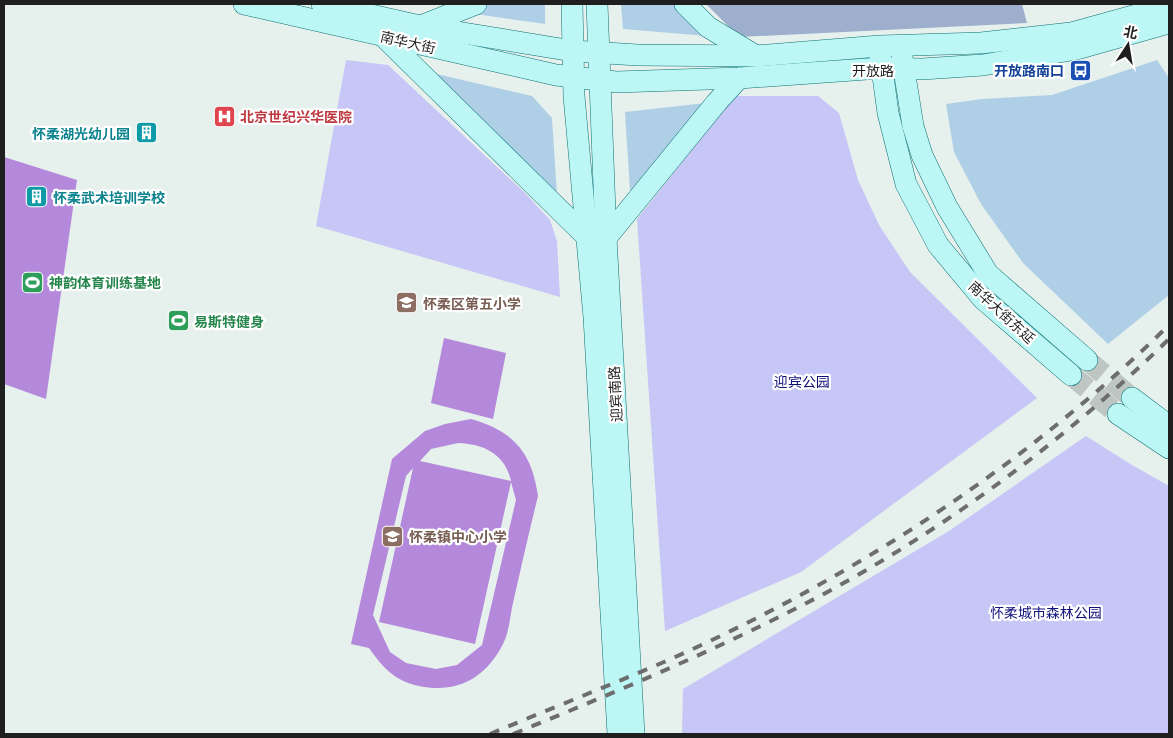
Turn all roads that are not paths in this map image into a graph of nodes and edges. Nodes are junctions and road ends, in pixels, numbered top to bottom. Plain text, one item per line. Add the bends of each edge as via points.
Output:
1 (244, 4) edge
2 (322, 4) edge
3 (476, 4) edge
4 (572, 4) edge
5 (597, 4) edge
6 (685, 4) edge
7 (1169, 6) edge
8 (1169, 23) edge
9 (420, 26) junction
10 (382, 36) junction
11 (902, 45) junction
12 (880, 46) junction
13 (573, 51) junction
14 (599, 54) junction
15 (756, 56) junction
16 (881, 68) junction
17 (904, 70) junction
18 (573, 77) junction
19 (739, 78) junction
20 (599, 80) junction
21 (596, 237) junction
22 (1087, 360) tunnel mouth
23 (1072, 375) tunnel mouth
24 (1132, 398) tunnel mouth
25 (1118, 414) tunnel mouth
26 (1169, 426) edge
27 (1169, 448) edge
28 (618, 734) edge
29 (634, 734) edge

1 - 10 main road, 南华大街
2 - 9 main road, 南华大街
3 - 9 main road
4 - 13 main road, 迎宾南路
5 - 14 main road, 迎宾南路
6 - 15 main road via 708,27
7 - 11 main road, 开放路 via 1068,34 981,43
8 - 17 main road, 开放路 via 1077,49 983,64
9 - 13 main road, 南华大街
10 - 18 main road, 南华大街
10 - 21 main road
11 - 12 main road, 开放路
11 - 17 main road, 南华大街东延
12 - 15 main road, 开放路
12 - 16 main road, 南华大街东延
13 - 14 main road, 开放路
13 - 18 main road, 迎宾南路
14 - 15 main road, 开放路
14 - 20 main road, 迎宾南路
16 - 17 main road, 开放路
16 - 19 main road, 开放路
16 - 23 main road, 南华大街东延 via 906,184 938,245 983,299
17 - 22 main road, 南华大街东延 via 913,126 922,155 947,207 988,274
18 - 20 main road, 开放路
18 - 21 main road, 迎宾南路
19 - 20 main road, 开放路
19 - 21 main road
20 - 21 main road, 迎宾南路
21 - 28 main road, 迎宾南路 via 599,399
21 - 29 main road, 迎宾南路
24 - 26 main road
25 - 27 main road

